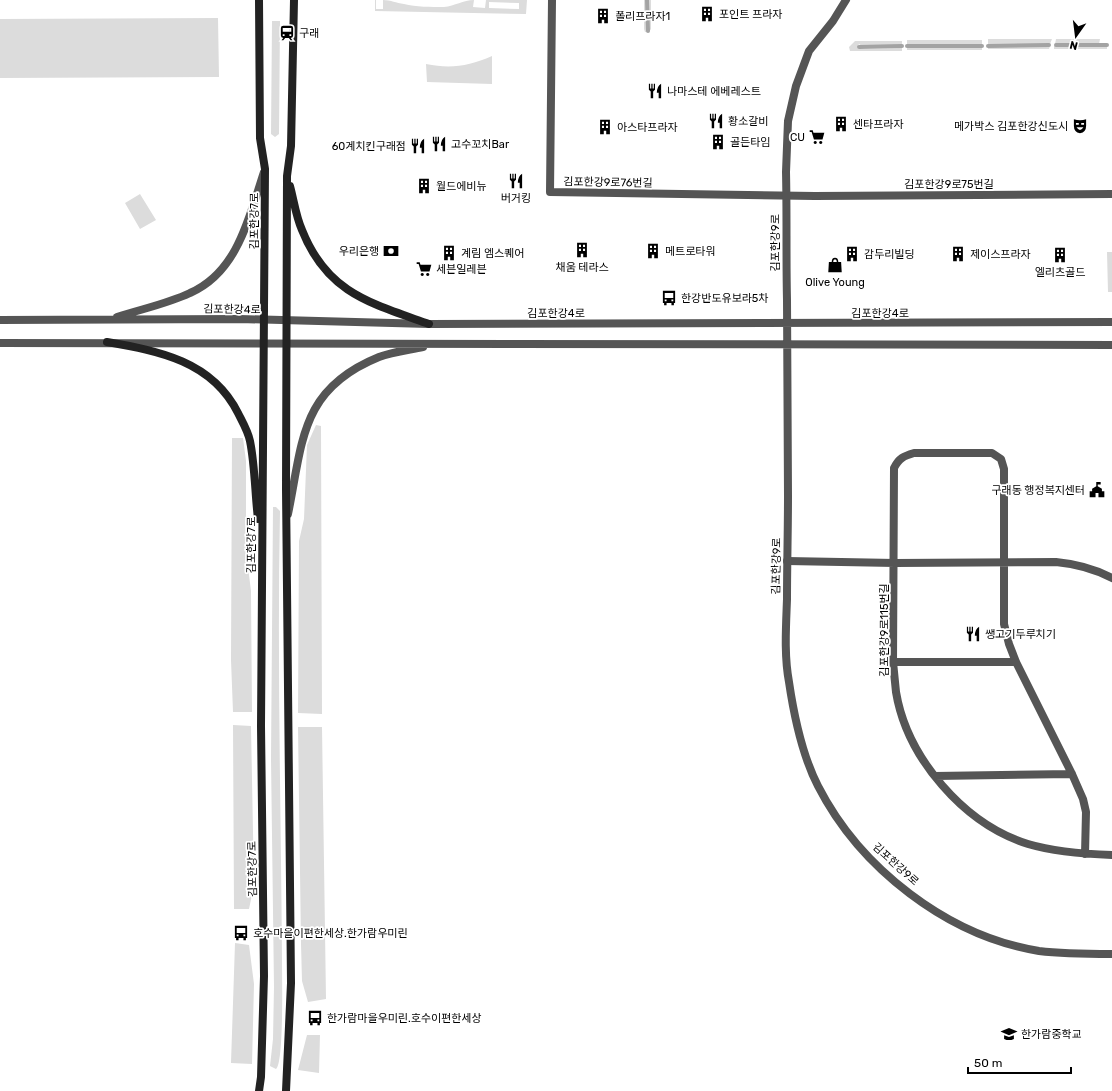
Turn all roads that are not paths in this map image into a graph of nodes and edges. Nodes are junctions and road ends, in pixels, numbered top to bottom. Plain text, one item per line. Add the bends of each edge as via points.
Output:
1 (259, 0) edge
2 (294, 0) edge
3 (552, 0) edge
4 (846, 0) edge
5 (265, 169) junction
6 (287, 176) junction
7 (1112, 194) edge
8 (786, 196) junction
9 (108, 319) junction
10 (0, 320) edge
11 (264, 320) junction
12 (287, 321) junction
13 (1112, 322) edge
14 (429, 324) junction
15 (787, 324) junction
16 (107, 342) junction
17 (0, 343) edge
18 (264, 343) junction
19 (287, 343) junction
20 (436, 344) junction
21 (788, 345) junction
22 (1112, 346) edge
23 (287, 520) junction
24 (262, 558) junction
25 (787, 561) junction
26 (1004, 563) junction
27 (895, 564) junction
28 (1112, 578) edge
29 (893, 662) junction
30 (1016, 662) junction
31 (1072, 774) junction
32 (934, 776) junction
33 (1085, 854) junction
34 (1112, 855) edge
35 (1112, 954) edge
36 (259, 1091) edge
37 (286, 1091) edge

1 - 5 main road, 김포한강7로 via 260,138
2 - 6 main road via 291,146
3 - 8 street, 김포한강9로76번길 via 550,192
4 - 8 street, 김포한강9로 via 809,51 796,86 788,121
5 - 9 street via 241,240 225,267 191,293
5 - 11 main road, 김포한강7로
6 - 12 main road
6 - 14 main road via 301,229 313,254 333,279 359,298
7 - 8 street, 김포한강9로75번길
8 - 15 street, 김포한강9로
9 - 10 street, 김포한강4로
9 - 11 street, 김포한강4로
11 - 12 street, 김포한강4로
11 - 18 main road, 김포한강7로
12 - 14 street, 김포한강4로
12 - 19 main road
13 - 15 street, 김포한강4로
14 - 15 street, 김포한강4로
15 - 21 street, 김포한강9로
16 - 17 street
16 - 18 street
16 - 24 main road via 151,350 189,363 224,390 250,440
18 - 19 street
18 - 24 main road, 김포한강7로
19 - 20 street
19 - 23 main road
20 - 21 street
20 - 23 street via 380,357 348,374 316,403 305,430
21 - 22 street
21 - 25 street, 김포한강9로
23 - 37 main road via 291,983
24 - 36 main road, 김포한강7로 via 264,976
25 - 27 street
25 - 35 street, 김포한강9로 via 785,655 789,684 805,753 818,785 839,820 890,877 918,899 975,931 1038,950
26 - 27 street
26 - 27 street, 김포한강9로115번길 via 1004,469 1000,459 992,453 914,453 898,460 894,468
26 - 28 street via 1077,564
26 - 30 street, 김포한강9로115번길 via 1004,624
27 - 29 street, 김포한강9로115번길
29 - 30 street
29 - 32 street, 김포한강9로115번길 via 896,693 904,719
30 - 31 street, 김포한강9로115번길
31 - 32 street
31 - 33 street, 김포한강9로115번길 via 1086,812
32 - 33 street, 김포한강9로115번길 via 954,800 1001,832 1026,843
33 - 34 street, 김포한강9로115번길

